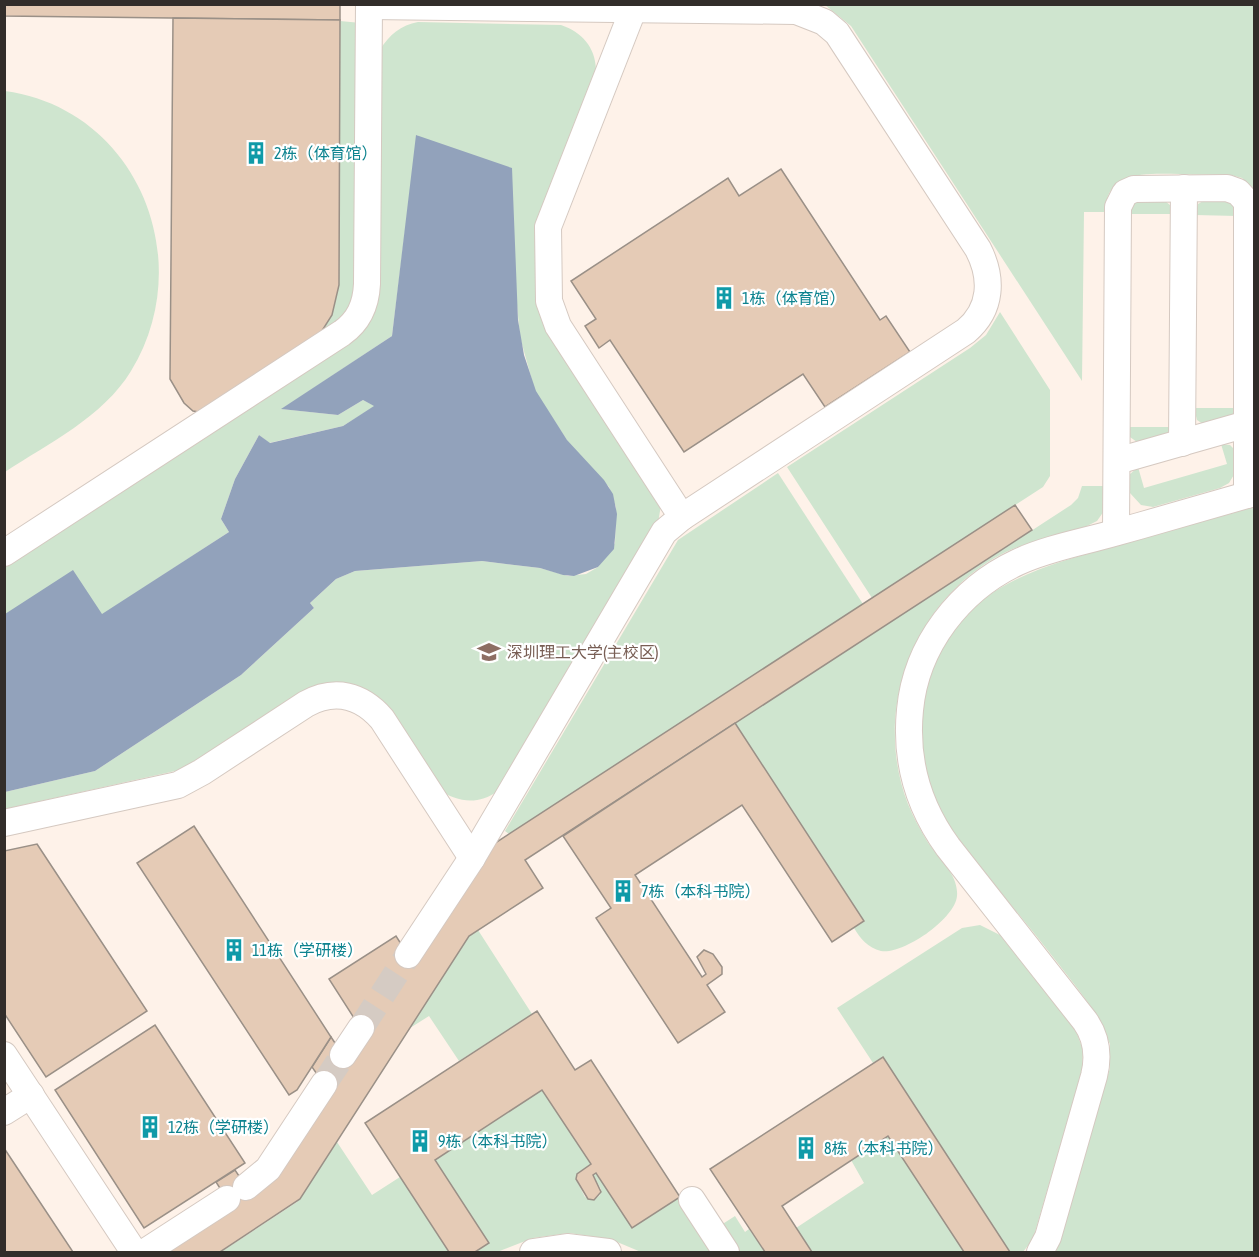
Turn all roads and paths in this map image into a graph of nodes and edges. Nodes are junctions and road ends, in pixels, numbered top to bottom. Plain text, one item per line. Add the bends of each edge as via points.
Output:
1 (369, 5) edge
2 (633, 10) junction
3 (1184, 188) junction
4 (1247, 424) junction
5 (1182, 443) junction
6 (1117, 461) junction
7 (1251, 494) edge
8 (682, 517) junction
9 (1116, 532) junction
10 (4, 553) edge
11 (4, 823) edge
12 (472, 858) junction
13 (408, 955) tunnel mouth
14 (361, 1028) tunnel mouth
15 (4, 1055) edge
16 (343, 1055) tunnel mouth
17 (324, 1084) tunnel mouth
18 (31, 1095) junction
19 (4, 1112) edge
20 (692, 1200) dead end
21 (134, 1252) edge
22 (146, 1252) edge
23 (533, 1252) edge
24 (608, 1252) edge
25 (726, 1252) edge
26 (1040, 1252) edge

1 - 2 lane
1 - 10 lane via 367,284 358,318 342,333
2 - 8 lane via 549,221 549,301 558,326
2 - 8 lane via 796,12 824,22 837,33 971,239 988,275 983,309 966,331
3 - 4 lane via 1234,190 1248,207
3 - 5 lane
3 - 6 lane via 1134,189 1125,194 1118,207
4 - 5 lane
4 - 7 lane
5 - 6 lane
6 - 9 lane
7 - 9 lane
8 - 12 lane via 660,538
9 - 26 lane via 1020,561 976,588 958,605 932,640 921,665 908,729 911,767 930,819 1085,1021 1096,1043 1096,1068 1048,1237
11 - 12 lane via 178,785 306,704 339,695 364,702 382,719
12 - 13 lane
14 - 16 lane
15 - 18 lane
17 - 22 lane via 268,1169
18 - 19 lane
18 - 21 lane
20 - 25 lane
23 - 24 lane via 567,1247

